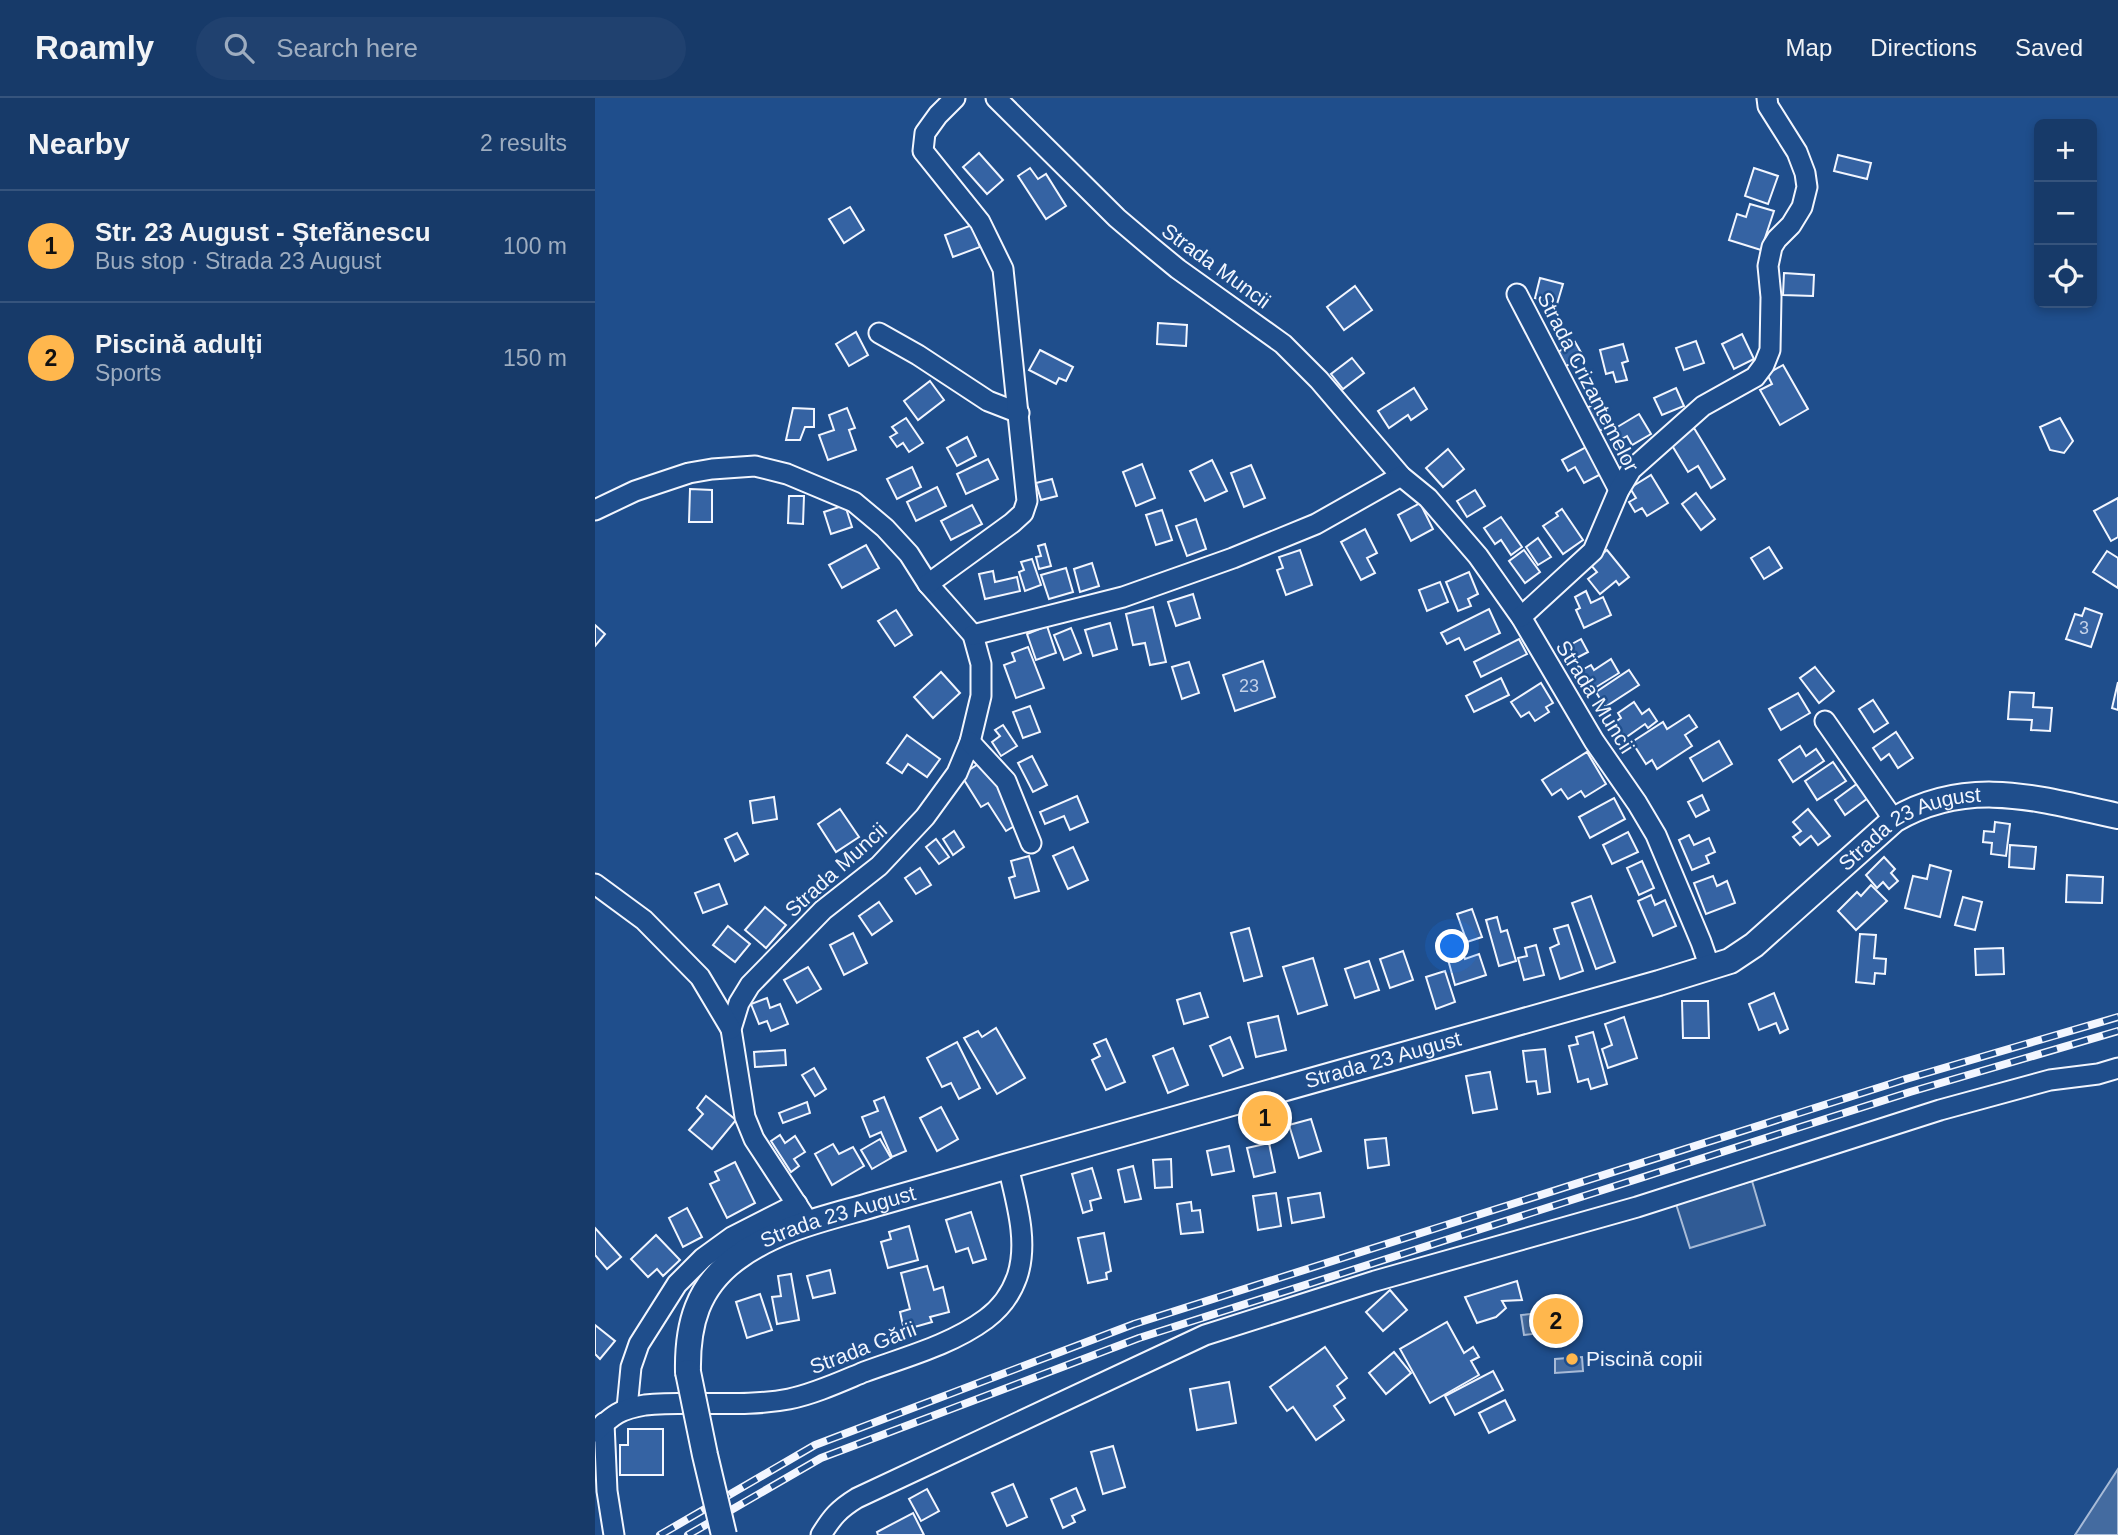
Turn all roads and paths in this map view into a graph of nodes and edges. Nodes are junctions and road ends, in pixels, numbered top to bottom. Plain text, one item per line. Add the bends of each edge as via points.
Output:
1 (955, 98) edge
2 (996, 98) edge
3 (1767, 98) edge
4 (1517, 294) dead end
5 (879, 333) dead end
6 (1019, 413) junction
7 (1401, 476) junction
8 (1619, 490) junction
9 (595, 510) edge
10 (928, 583) junction
11 (1521, 617) junction
12 (973, 635) junction
13 (1825, 721) dead end
14 (970, 742) junction
15 (2118, 816) edge
16 (1894, 820) junction
17 (1031, 843) dead end
18 (595, 884) edge
19 (1710, 968) junction
20 (731, 1030) junction
21 (2118, 1068) edge
22 (1008, 1167) junction
23 (803, 1214) junction
24 (627, 1408) junction
25 (600, 1427) edge
26 (614, 1535) edge
27 (724, 1535) edge
28 (821, 1535) edge

1 - 6 street via 925,134 923,151 980,222 1003,269
2 - 7 street, Strada Muncii via 1142,239 1283,344
3 - 8 street, Strada Crizantemelor via 1797,152 1807,187 1791,225 1772,247 1768,266 1770,350 1755,377 1693,415 1631,470
4 - 8 street, Strada Crizantemelor
5 - 6 street via 988,401
6 - 10 street via 1027,501 1023,513
7 - 11 street, Strada Muncii via 1457,531
7 - 12 street via 1316,524 1233,558 1123,597
8 - 11 street, Strada Crizantemelor via 1593,551
9 - 10 street, Strada Muncii via 689,473 755,466 854,502 909,554
10 - 12 street, Strada Muncii
11 - 19 street, Strada Muncii via 1587,731 1656,835
12 - 14 street, Strada Muncii via 981,664 981,696
13 - 16 street
14 - 17 street via 1006,781
14 - 20 street, Strada Muncii via 957,773 925,817 879,866 823,909 750,985
15 - 16 main road, Strada 23 August via 1995,793 1932,802
16 - 19 main road, Strada 23 August via 1754,946
18 - 20 street, Strada Muncii via 644,920 701,977
19 - 22 main road, Strada 23 August
20 - 23 street, Strada Muncii via 745,1117 754,1139
21 - 28 street via 2050,1080 1940,1110 1637,1207 1205,1335 857,1498 841,1507
22 - 23 main road, Strada 23 August
22 - 24 street, Strada Gării via 1020,1229 1020,1266 1003,1304 975,1326 789,1399
23 - 24 street via 732,1237 677,1284 639,1344 631,1367
23 - 27 main road, Strada 23 August, bridge via 737,1257 717,1277 702,1298 690,1329 688,1372
24 - 25 street, Strada Gării
25 - 26 street

